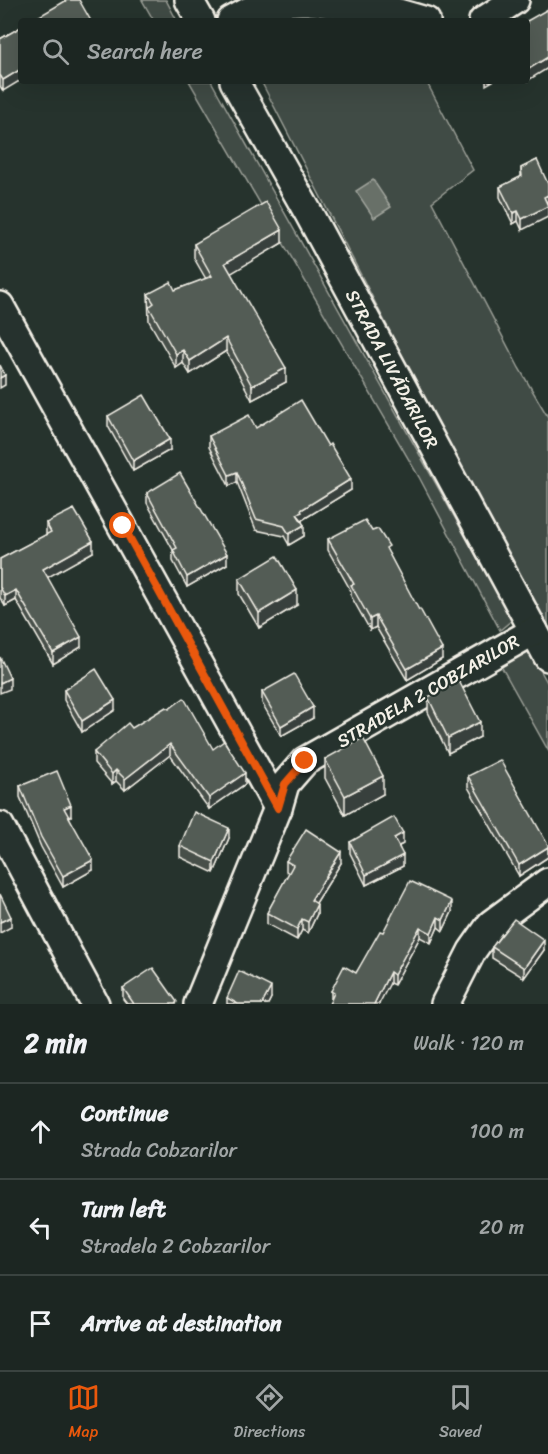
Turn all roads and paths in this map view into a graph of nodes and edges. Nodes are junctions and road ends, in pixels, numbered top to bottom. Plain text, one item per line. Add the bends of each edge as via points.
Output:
1 (189, 0) edge
2 (515, 0) edge
3 (199, 18) edge
4 (237, 18) edge
5 (416, 18) edge
6 (488, 18) edge
7 (236, 84) edge
8 (0, 306) edge
9 (534, 631) junction
10 (548, 657) edge
11 (278, 808) junction
12 (0, 826) edge
13 (548, 882) edge
14 (95, 1004) edge
15 (198, 1004) edge
16 (445, 1004) edge

1 - 3 street
2 - 6 street
4 - 5 street via 257,7 308,1
7 - 9 street, STRADA LIVĂDARILOR
8 - 11 street
9 - 10 street, STRADA LIVĂDARILOR
9 - 11 street, STRADELA 2 COBZARILOR via 305,761 285,784
11 - 15 street, STRADELA 2 COBZARILOR
12 - 14 street
13 - 16 street via 491,924 472,951

